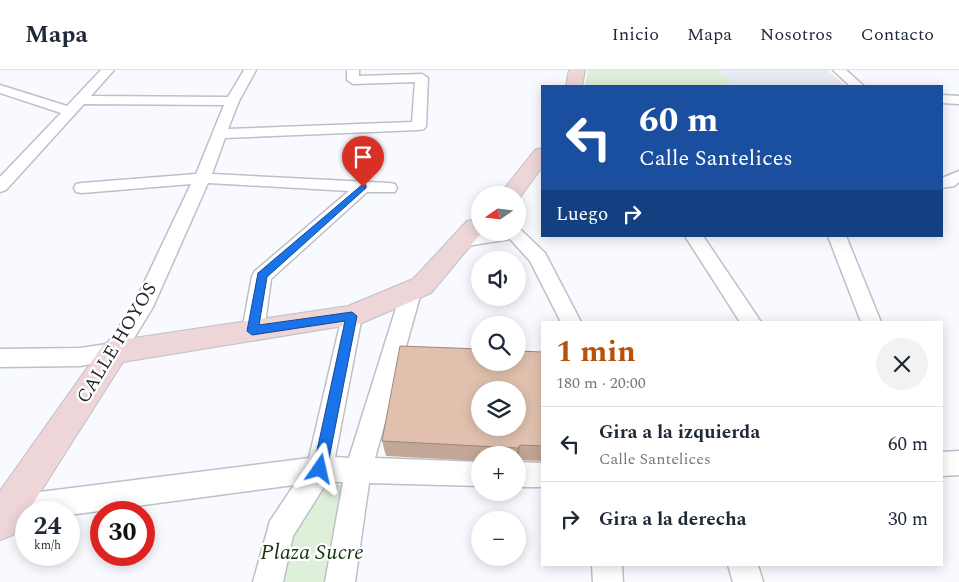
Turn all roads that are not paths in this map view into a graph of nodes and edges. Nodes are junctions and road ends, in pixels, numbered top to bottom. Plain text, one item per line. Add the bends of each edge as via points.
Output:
1 (108, 70) edge
2 (250, 70) edge
3 (353, 70) edge
4 (577, 70) edge
5 (838, 70) edge
6 (574, 85) edge
7 (856, 85) edge
8 (0, 89) edge
9 (943, 99) edge
10 (81, 100) junction
11 (959, 100) edge
12 (232, 101) junction
13 (70, 111) junction
14 (219, 134) junction
15 (541, 155) edge
16 (202, 178) junction
17 (517, 186) edge
18 (0, 187) edge
19 (363, 187) junction
20 (82, 188) dead end
21 (389, 188) dead end
22 (471, 230) edge
23 (695, 237) edge
24 (837, 237) edge
25 (471, 240) edge
26 (521, 241) edge
27 (461, 242) junction
28 (412, 289) junction
29 (352, 316) junction
30 (570, 321) edge
31 (750, 321) edge
32 (871, 321) edge
33 (252, 331) junction
34 (114, 352) junction
35 (0, 358) edge
36 (959, 463) edge
37 (943, 464) edge
38 (320, 469) junction
39 (358, 471) junction
40 (471, 474) edge
41 (526, 475) edge
42 (541, 476) edge
43 (4, 516) edge
44 (607, 566) edge
45 (743, 566) edge
46 (268, 582) edge
47 (340, 582) edge
48 (608, 582) edge
49 (748, 582) edge

1 - 10 street
2 - 12 street, CALLE HOYOS
3 - 14 street via 353,80 422,78 419,126
4 - 6 main road
5 - 7 street
8 - 13 street
9 - 11 street
10 - 12 street
10 - 13 street
12 - 14 street, CALLE HOYOS
13 - 18 street
14 - 16 street, CALLE HOYOS
15 - 17 main road
16 - 19 street
16 - 20 street
16 - 34 street, CALLE HOYOS via 143,307
19 - 21 street
19 - 33 street via 262,276
22 - 27 main road
23 - 31 street
24 - 32 street
25 - 27 street
26 - 30 street via 538,258
27 - 28 main road via 422,286
28 - 29 main road
28 - 39 street
29 - 33 main road
29 - 38 street
33 - 34 main road
34 - 35 street via 80,357
34 - 43 main road, CALLE HOYOS
36 - 37 street
38 - 39 street
38 - 43 street
38 - 46 street via 280,531
39 - 40 street
39 - 47 street
41 - 42 street
44 - 48 street
45 - 49 street

